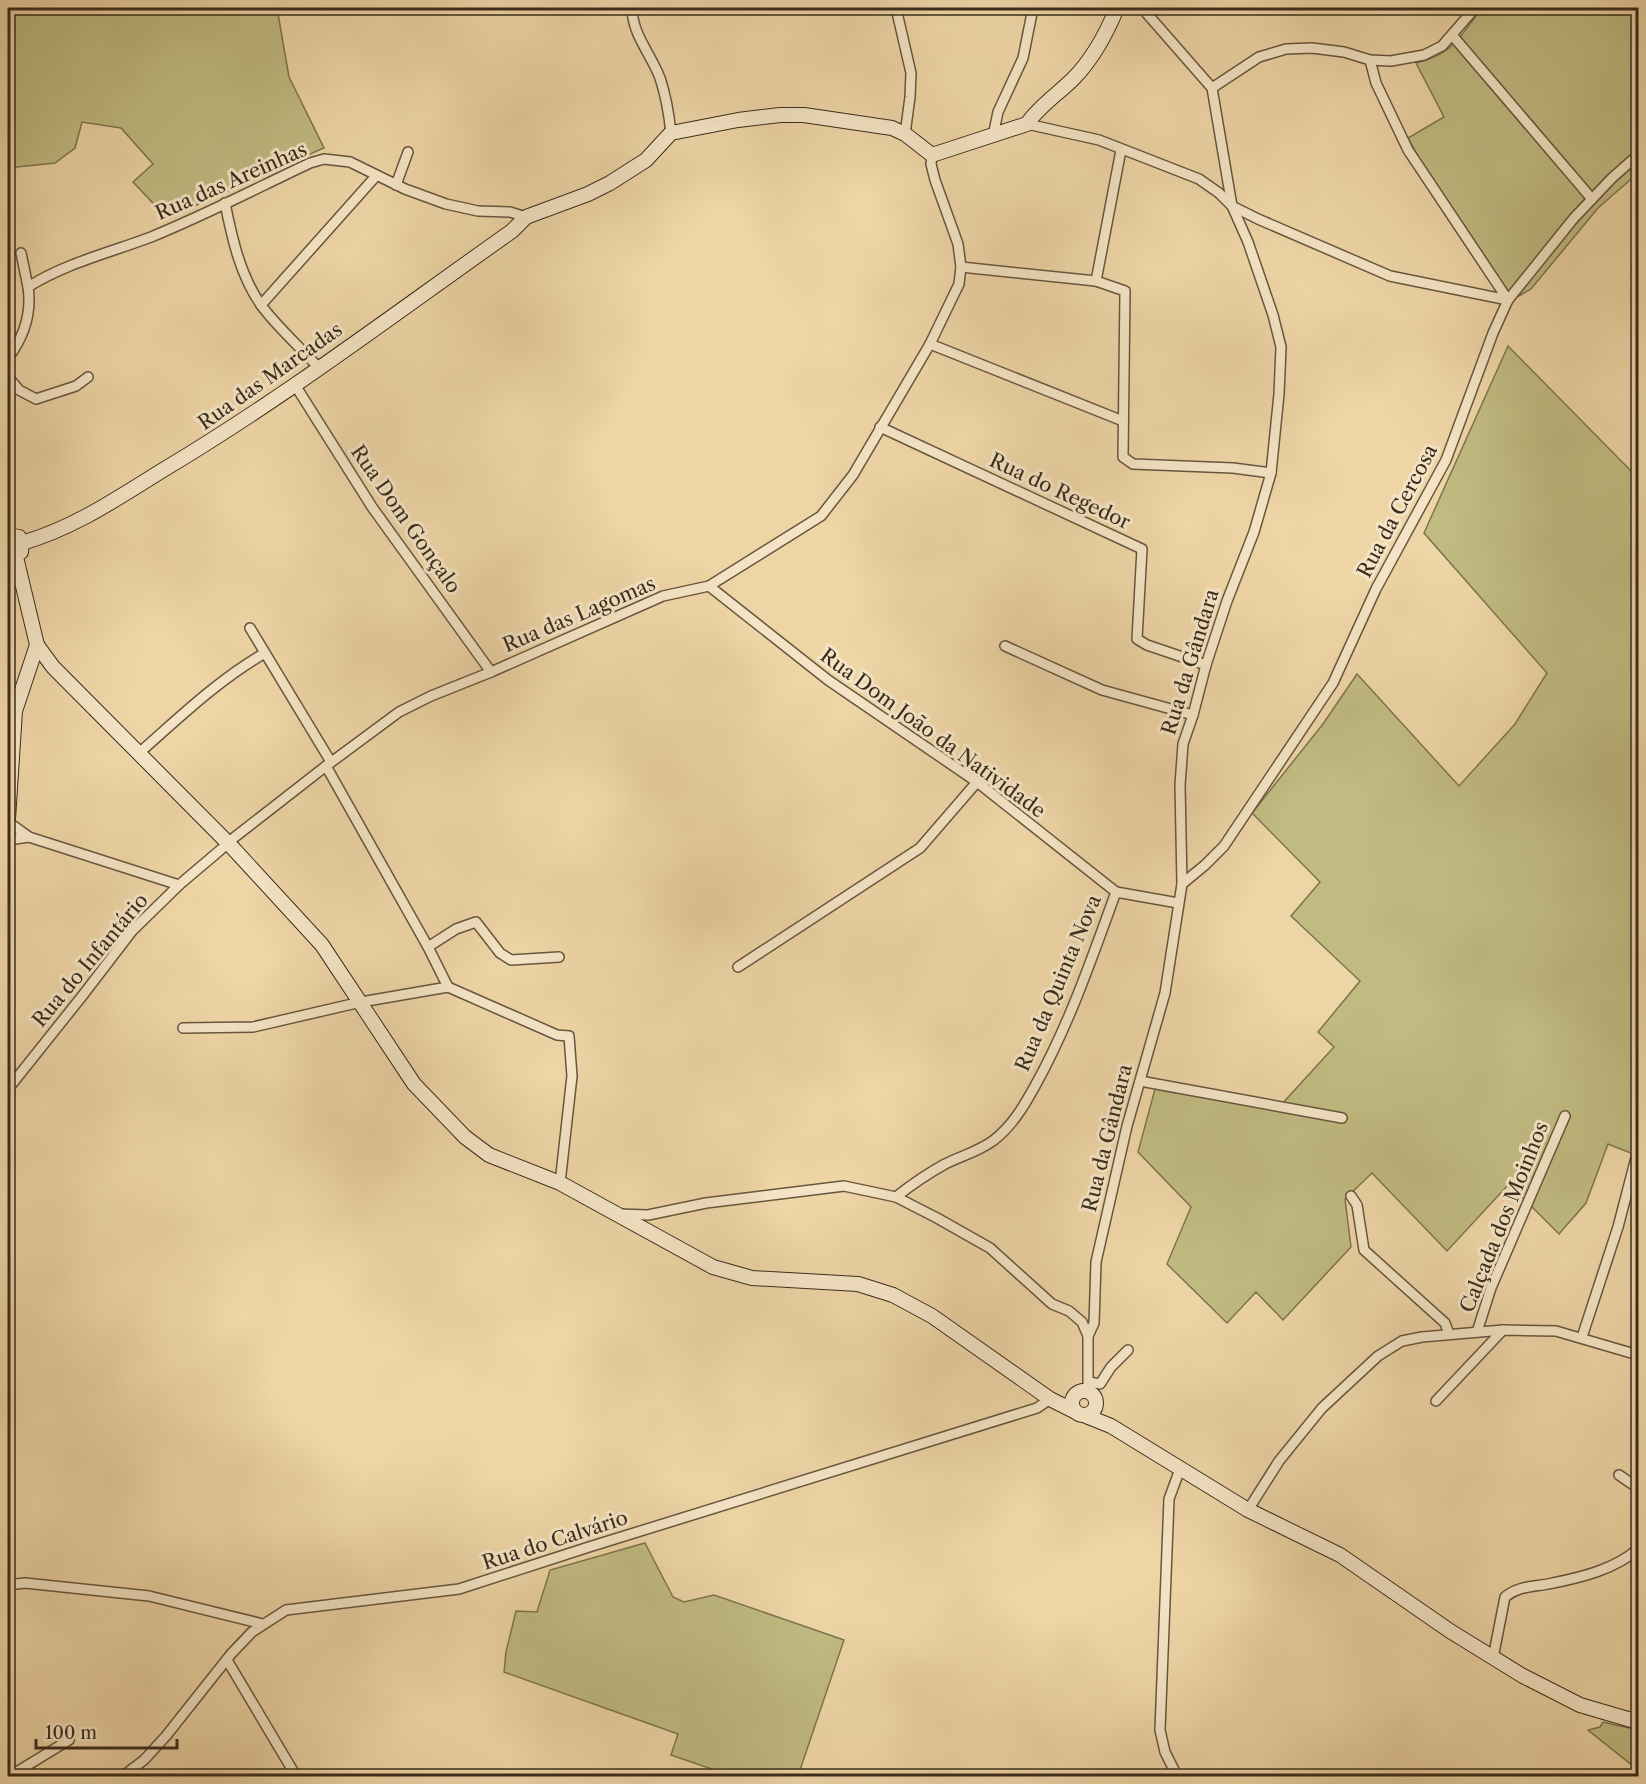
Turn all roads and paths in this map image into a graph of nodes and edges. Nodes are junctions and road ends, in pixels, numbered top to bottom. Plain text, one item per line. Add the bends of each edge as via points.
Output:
1 (632, 8) edge
2 (896, 8) edge
3 (1033, 8) edge
4 (1117, 8) edge
5 (1142, 8) edge
6 (1475, 8) edge
7 (1452, 35) junction
8 (1370, 60) junction
9 (1212, 88) junction
10 (1028, 124) junction
11 (671, 133) junction
12 (905, 134) junction
13 (993, 136) junction
14 (1121, 150) junction
15 (408, 152) dead end
16 (932, 155) junction
17 (1638, 155) edge
18 (376, 176) junction
19 (396, 185) junction
20 (1592, 199) junction
21 (225, 203) junction
22 (1232, 206) junction
23 (526, 217) junction
24 (21, 253) dead end
25 (961, 267) junction
26 (1096, 281) junction
27 (28, 287) junction
28 (1508, 300) junction
29 (261, 305) junction
30 (930, 344) junction
31 (8, 358) edge
32 (318, 367) junction
33 (8, 377) edge
34 (88, 377) dead end
35 (295, 385) junction
36 (1124, 421) junction
37 (880, 427) junction
38 (1271, 472) junction
39 (8, 532) edge
40 (22, 543) junction
41 (12, 558) edge
42 (709, 586) junction
43 (250, 628) dead end
44 (37, 645) junction
45 (1005, 646) dead end
46 (265, 653) junction
47 (1206, 665) junction
48 (30, 667) junction
49 (53, 667) junction
50 (491, 672) junction
51 (1193, 715) junction
52 (140, 753) junction
53 (328, 764) junction
54 (977, 782) junction
55 (9, 794) edge
56 (8, 821) edge
57 (29, 837) junction
58 (8, 840) edge
59 (228, 843) junction
60 (1182, 884) junction
61 (179, 885) junction
62 (1116, 892) junction
63 (1178, 903) junction
64 (428, 947) junction
65 (560, 957) dead end
66 (738, 968) dead end
67 (448, 987) junction
68 (362, 1002) junction
69 (183, 1028) dead end
70 (1140, 1082) junction
71 (8, 1089) edge
72 (1565, 1116) dead end
73 (1342, 1118) dead end
74 (1638, 1150) edge
75 (560, 1183) junction
76 (1351, 1196) dead end
77 (896, 1197) junction
78 (620, 1214) junction
79 (1503, 1330) junction
80 (1477, 1332) junction
81 (1449, 1334) junction
82 (1088, 1336) junction
83 (1582, 1337) junction
84 (1128, 1350) dead end
85 (1638, 1355) edge
86 (1084, 1390) junction
87 (1050, 1400) junction
88 (1436, 1401) dead end
89 (1086, 1411) junction
90 (1180, 1469) junction
91 (1618, 1474) dead end
92 (1638, 1488) edge
93 (1248, 1510) junction
94 (1638, 1549) edge
95 (8, 1585) edge
96 (263, 1624) junction
97 (1493, 1659) junction
98 (227, 1660) junction
99 (1638, 1722) edge
100 (69, 1740) dead end
101 (10, 1776) edge
102 (123, 1776) edge
103 (297, 1776) edge
104 (1177, 1776) edge

1 - 11 street via 637,32 659,76
2 - 12 street via 911,73
3 - 13 street via 1023,58 998,112
4 - 10 street via 1085,64 1034,113
5 - 9 street
6 - 7 street
7 - 8 street via 1442,46 1424,55
7 - 20 street
8 - 9 street via 1344,52 1286,49 1259,57
8 - 28 street via 1376,83 1408,150
9 - 22 street
10 - 13 street
10 - 14 street, Rua da Gândara via 1087,136
11 - 12 street via 780,115 892,128
11 - 23 street via 646,160 610,183
12 - 16 street
13 - 16 street
14 - 22 street, Rua da Gândara via 1199,180
14 - 26 street
15 - 19 street
16 - 25 street, Rua das Lagomas via 935,180 958,244
17 - 20 street, Rua da Cercosa
18 - 19 street, Rua das Areinhas
18 - 21 street, Rua das Areinhas via 350,162 324,159
18 - 29 street
19 - 23 street, Rua das Areinhas via 446,204
20 - 28 street, Rua da Cercosa
21 - 27 street, Rua das Areinhas via 140,241 77,262
21 - 29 street via 231,237
22 - 28 street via 1390,276
22 - 38 street, Rua da Gândara via 1261,278 1281,348
23 - 32 street, Rua das Marcadas via 512,231
24 - 27 street
25 - 26 street
25 - 30 street, Rua das Lagomas via 959,284
26 - 36 street via 1125,291
27 - 31 street via 28,320
28 - 60 street, Rua da Cercosa via 1446,460 1376,589 1332,683 1224,846
29 - 32 street
30 - 36 street
30 - 37 street, Rua das Lagomas
32 - 35 street, Rua das Marcadas
33 - 34 street via 19,390 36,399 76,386
35 - 40 street, Rua das Marcadas via 200,449 100,509 67,527
35 - 50 street, Rua Dom Gonçalo via 372,507
36 - 38 street via 1123,457 1133,464
37 - 42 street, Rua das Lagomas via 852,475 821,516
37 - 47 street, Rua do Regedor via 1142,549 1137,639
38 - 47 street, Rua da Gândara via 1254,532
39 - 40 street
40 - 41 street via 22,551
41 - 44 street
42 - 50 street, Rua das Lagomas via 663,596
42 - 54 street, Rua Dom João da Natividade via 828,680
43 - 46 street
44 - 48 street
44 - 49 street
45 - 51 street via 1101,690
46 - 52 street via 216,685
46 - 53 street
47 - 51 street, Rua da Gândara
48 - 49 street
48 - 55 street via 15,711
49 - 52 street
50 - 53 street, Rua das Lagomas via 399,712
51 - 60 street, Rua da Gândara via 1183,744 1180,785
52 - 59 street
53 - 59 street, Rua das Lagomas
53 - 64 street
54 - 62 street, Rua Dom João da Natividade
54 - 66 street via 920,848
55 - 56 street
56 - 57 street
57 - 58 street
57 - 61 street
59 - 61 street, Rua do Infantário
59 - 68 street via 322,945
60 - 63 street, Rua da Gândara
61 - 71 street, Rua do Infantário via 132,931
62 - 63 street, Rua Dom João da Natividade
62 - 77 street, Rua da Quinta Nova via 1048,1062 1007,1129 992,1142 914,1182
63 - 70 street, Rua da Gândara via 1165,993
64 - 65 street via 456,929 476,922 511,960
64 - 67 street
67 - 68 street
67 - 75 street via 557,1035 569,1036 572,1076
68 - 69 street via 253,1027
68 - 75 street via 414,1084 465,1137 489,1155
70 - 73 street
70 - 82 street, Rua da Gândara via 1096,1262 1094,1323
72 - 80 street, Calçada dos Moinhos via 1491,1288
74 - 83 street
75 - 78 street
76 - 81 street via 1357,1205 1364,1250 1444,1323
77 - 78 street via 844,1186 706,1203 648,1215
77 - 82 street via 990,1248 1052,1304 1082,1322
78 - 87 street via 731,1274 858,1284 893,1294 932,1316
79 - 80 street
79 - 83 street via 1556,1331
79 - 88 street
80 - 81 street
81 - 93 street via 1402,1341 1378,1356 1322,1408 1279,1461
82 - 86 street, Rua da Gândara
83 - 85 street
84 - 86 street via 1100,1384
86 - 87 street
86 - 89 street via 1094,1396
86 - 89 street via 1072,1402
87 - 89 street
87 - 96 street, Rua do Calvário via 1037,1408 459,1589 286,1610
89 - 90 street
90 - 93 street
90 - 104 street via 1169,1498 1160,1730
91 - 92 street
93 - 97 street via 1340,1555
94 - 97 street via 1604,1570 1511,1592 1505,1597
95 - 96 street via 25,1583 149,1596
96 - 98 street, Rua do Calvário
97 - 99 street via 1580,1705
98 - 102 street, Rua do Calvário via 166,1736
98 - 103 street
100 - 101 street

